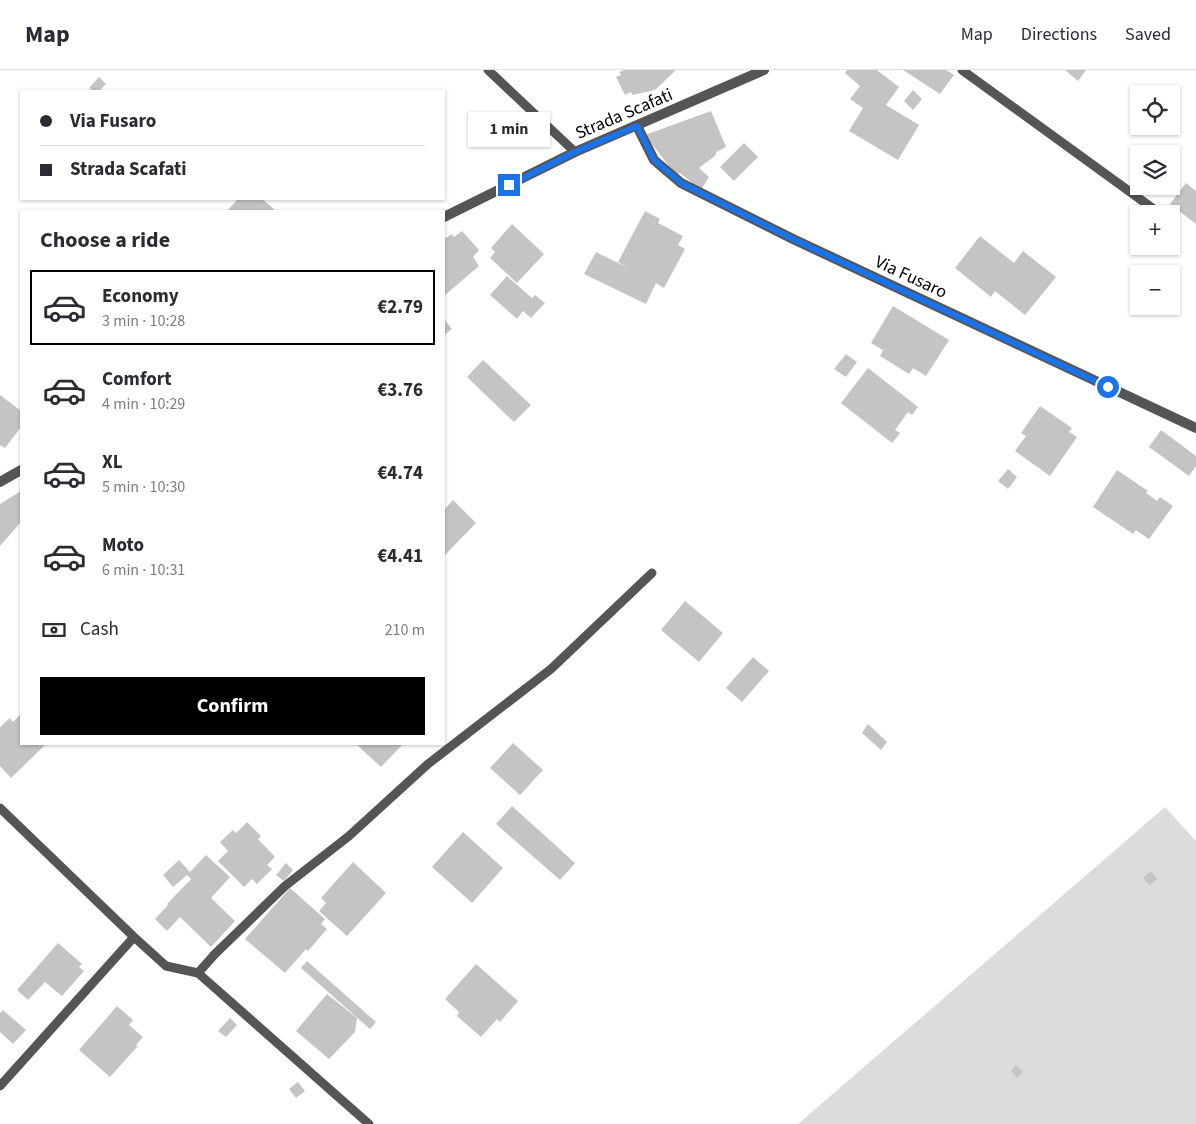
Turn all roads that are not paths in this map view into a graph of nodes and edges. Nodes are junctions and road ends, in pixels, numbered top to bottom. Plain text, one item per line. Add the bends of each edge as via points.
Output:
1 (488, 70) edge
2 (764, 70) edge
3 (962, 70) edge
4 (637, 126) junction
5 (575, 152) junction
6 (1147, 205) edge
7 (445, 217) edge
8 (1196, 428) edge
9 (20, 471) edge
10 (0, 482) edge
11 (652, 573) dead end
12 (0, 808) edge
13 (134, 937) junction
14 (198, 973) junction
15 (0, 1086) edge
16 (370, 1124) edge

1 - 5 lane
2 - 4 street, Strada Scafati
3 - 6 lane
4 - 5 street, Strada Scafati
4 - 8 street, Via Fusaro via 654,160 681,183
5 - 7 street, Strada Scafati
9 - 10 street
11 - 14 lane via 551,669 428,764 349,836 285,886
12 - 13 lane
13 - 14 lane via 166,966
13 - 15 lane
14 - 16 lane

